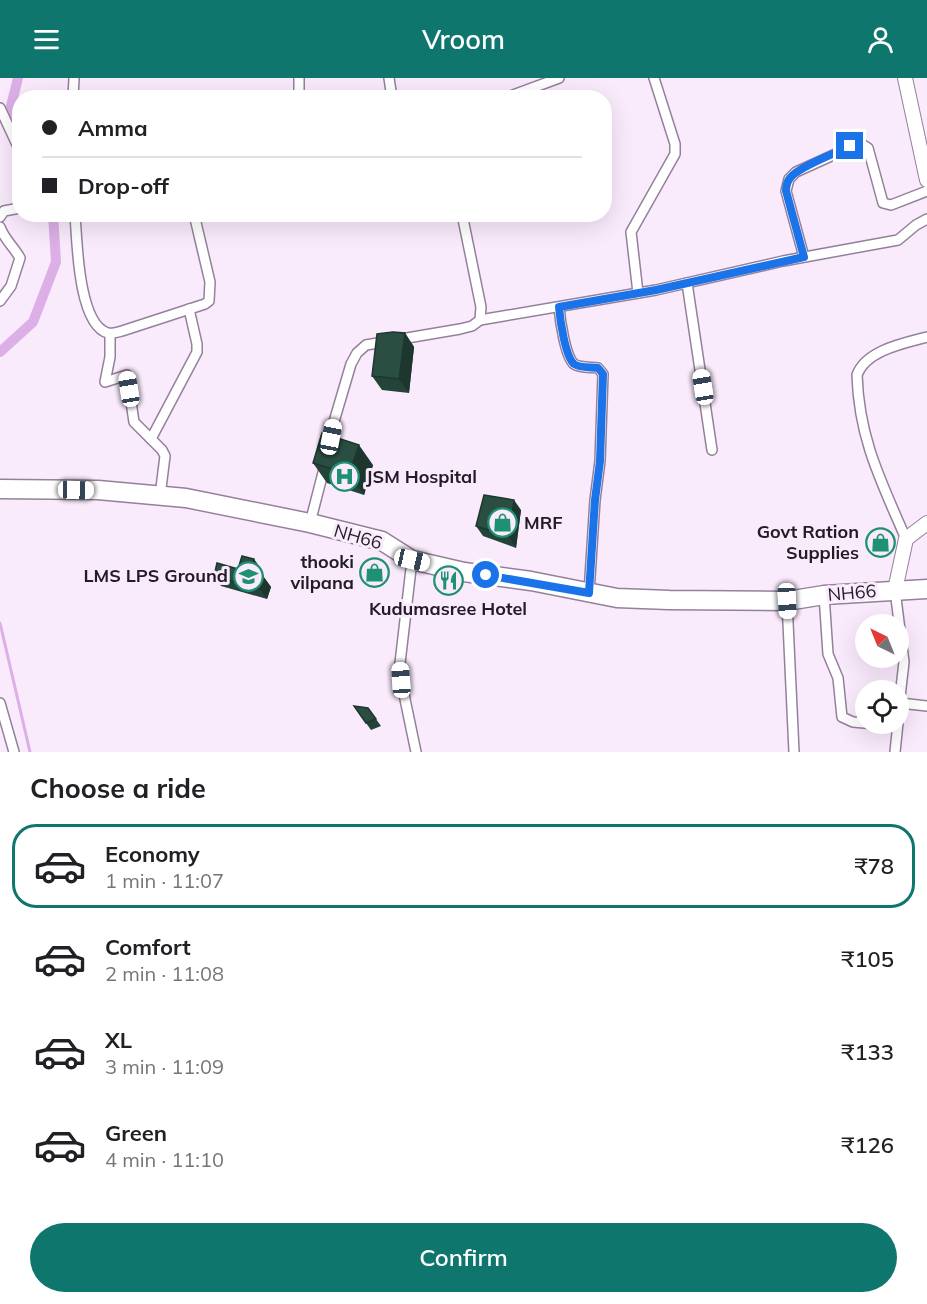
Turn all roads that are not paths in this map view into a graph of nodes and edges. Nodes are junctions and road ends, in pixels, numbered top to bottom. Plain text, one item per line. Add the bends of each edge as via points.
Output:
1 (559, 78) edge
2 (654, 78) edge
3 (905, 78) edge
4 (527, 90) edge
5 (0, 108) edge
6 (12, 133) edge
7 (927, 180) edge
8 (927, 191) edge
9 (12, 210) edge
10 (0, 217) edge
11 (927, 219) edge
12 (76, 222) edge
13 (196, 222) edge
14 (464, 222) edge
15 (0, 227) edge
16 (804, 257) junction
17 (687, 283) junction
18 (638, 293) junction
19 (0, 301) edge
20 (559, 307) junction
21 (189, 309) junction
22 (480, 320) junction
23 (110, 334) junction
24 (927, 337) edge
25 (151, 439) junction
26 (712, 450) dead end
27 (0, 489) edge
28 (160, 496) junction
29 (927, 522) edge
30 (310, 524) junction
31 (906, 539) junction
32 (412, 560) junction
33 (927, 589) edge
34 (895, 590) junction
35 (589, 593) junction
36 (824, 595) junction
37 (787, 601) junction
38 (902, 680) edge
39 (0, 703) edge
40 (909, 704) edge
41 (927, 706) edge
42 (855, 722) edge
43 (896, 734) edge
44 (14, 752) edge
45 (416, 752) edge
46 (794, 752) edge
47 (895, 752) edge

1 - 4 street
2 - 18 street via 675,154 631,232
3 - 7 street
5 - 6 street
8 - 16 street via 891,205 884,202 868,148 860,143 796,172 789,178 786,191
9 - 10 street
11 - 16 street via 898,240
12 - 23 street via 85,300 93,321
13 - 21 street via 210,295 205,304
14 - 22 street via 481,307
15 - 19 street via 16,249 20,263
16 - 17 street
17 - 18 street
17 - 26 street
18 - 20 street
20 - 22 street
20 - 35 street via 572,362 598,368 603,374
21 - 23 street
21 - 25 street via 197,352
22 - 30 street via 460,329 366,345 357,353 333,424
23 - 25 street via 105,382 127,375 134,422
24 - 31 street via 879,354 857,375 862,427
25 - 28 street via 165,456
27 - 28 highway, NH66 / NH66 via 99,490
28 - 30 highway, NH66 / NH66
29 - 31 street
30 - 32 highway, NH66 / NH66 via 382,541
31 - 34 street
32 - 35 highway, NH66 / NH66
32 - 45 street via 400,663
33 - 34 highway, NH66 / NH66
34 - 36 highway, NH66 / NH66
34 - 38 street via 904,662
35 - 37 highway, NH66 / NH66 via 617,598
36 - 37 highway, NH66 / NH66
36 - 42 street via 828,654 838,678 842,717
37 - 46 street
39 - 44 street
40 - 41 street
43 - 47 street

